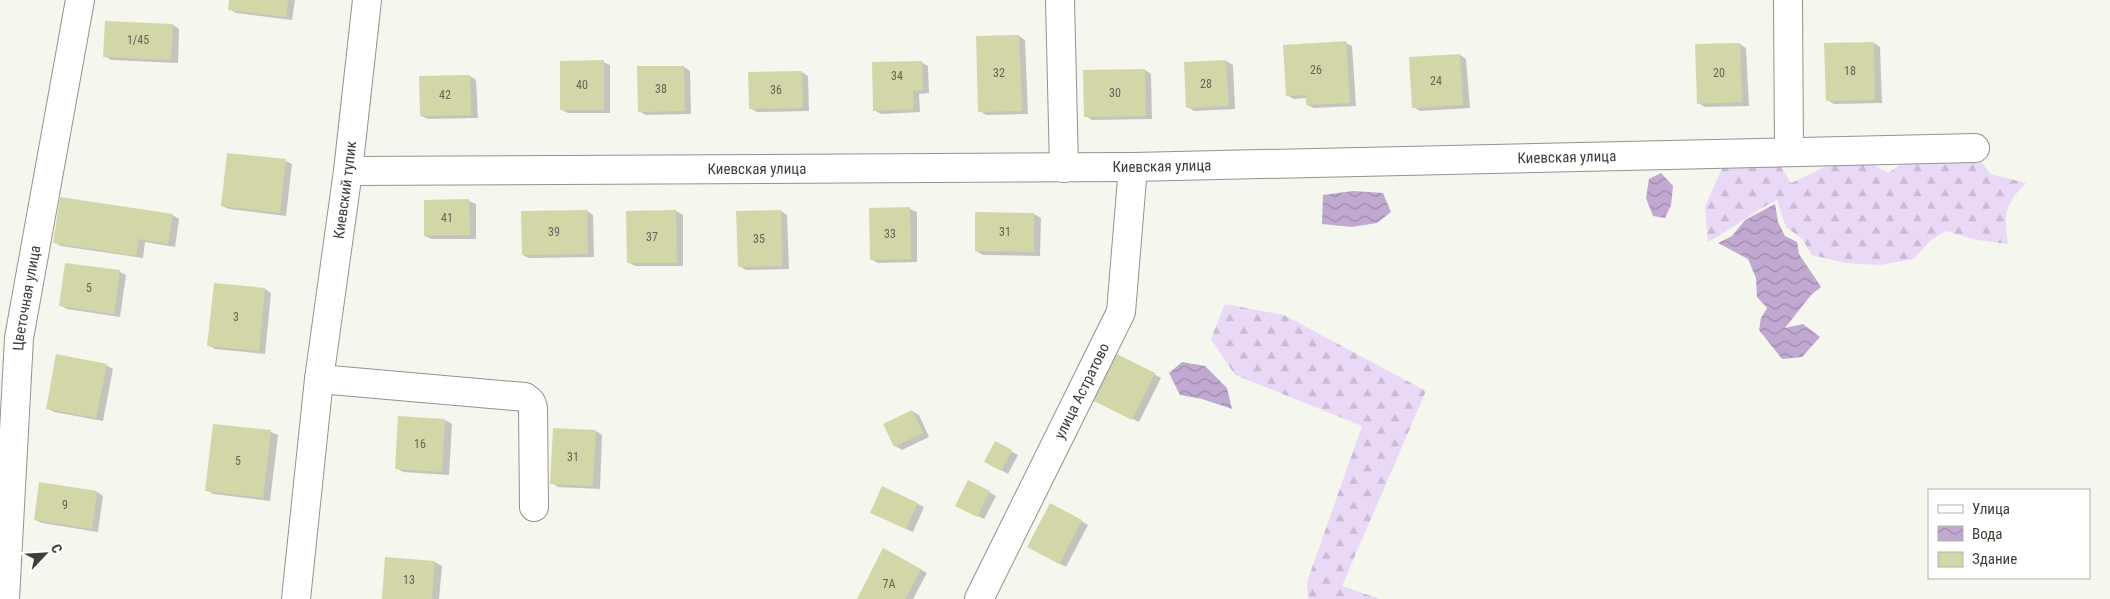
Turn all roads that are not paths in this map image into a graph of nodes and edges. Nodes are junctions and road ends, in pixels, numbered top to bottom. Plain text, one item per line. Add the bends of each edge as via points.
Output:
1 (80, 0) edge
2 (367, 0) edge
3 (1060, 0) edge
4 (1788, 0) edge
5 (1975, 148) dead end
6 (1789, 152) junction
7 (1133, 167) junction
8 (1064, 168) junction
9 (348, 171) junction
10 (9, 343) edge
11 (319, 379) junction
12 (534, 507) dead end
13 (5, 599) edge
14 (296, 599) edge
15 (979, 599) edge

1 - 10 street, Цветочная улица
2 - 9 street, Киевский тупик
3 - 8 street
4 - 6 street
5 - 6 street, Киевская улица
6 - 7 street, Киевская улица
7 - 8 street, Киевская улица
7 - 15 street, улица Астратово via 1121,312
8 - 9 street, Киевская улица
9 - 11 street, Киевский тупик
10 - 13 street, Цветочная улица
11 - 12 street via 525,397 533,408
11 - 14 street, Киевский тупик

